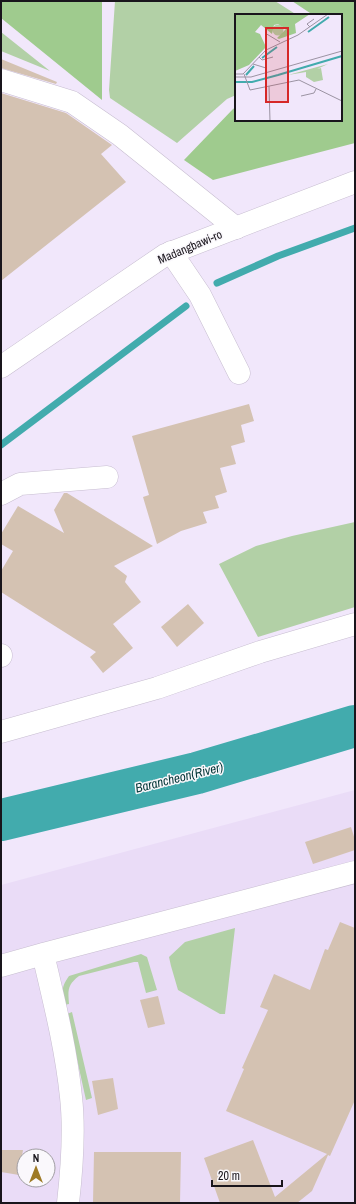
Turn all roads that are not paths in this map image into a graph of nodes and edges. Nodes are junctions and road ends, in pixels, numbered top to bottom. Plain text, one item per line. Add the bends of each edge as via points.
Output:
1 (1, 80) edge
2 (355, 182) edge
3 (236, 228) junction
4 (171, 252) junction
5 (1, 367) edge
6 (239, 373) dead end
7 (107, 477) dead end
8 (1, 494) edge
9 (355, 624) edge
10 (1, 732) edge
11 (355, 872) edge
12 (43, 954) junction
13 (1, 966) edge
14 (68, 1203) edge

1 - 3 street via 72,102 126,140
2 - 3 street, Madangbawi-ro
3 - 4 street, Madangbawi-ro
4 - 5 street, Madangbawi-ro
4 - 6 street via 200,295
7 - 8 street via 20,484
9 - 10 street via 260,652 157,688
11 - 12 street
12 - 13 street
12 - 14 street via 62,1038 71,1097 73,1154

